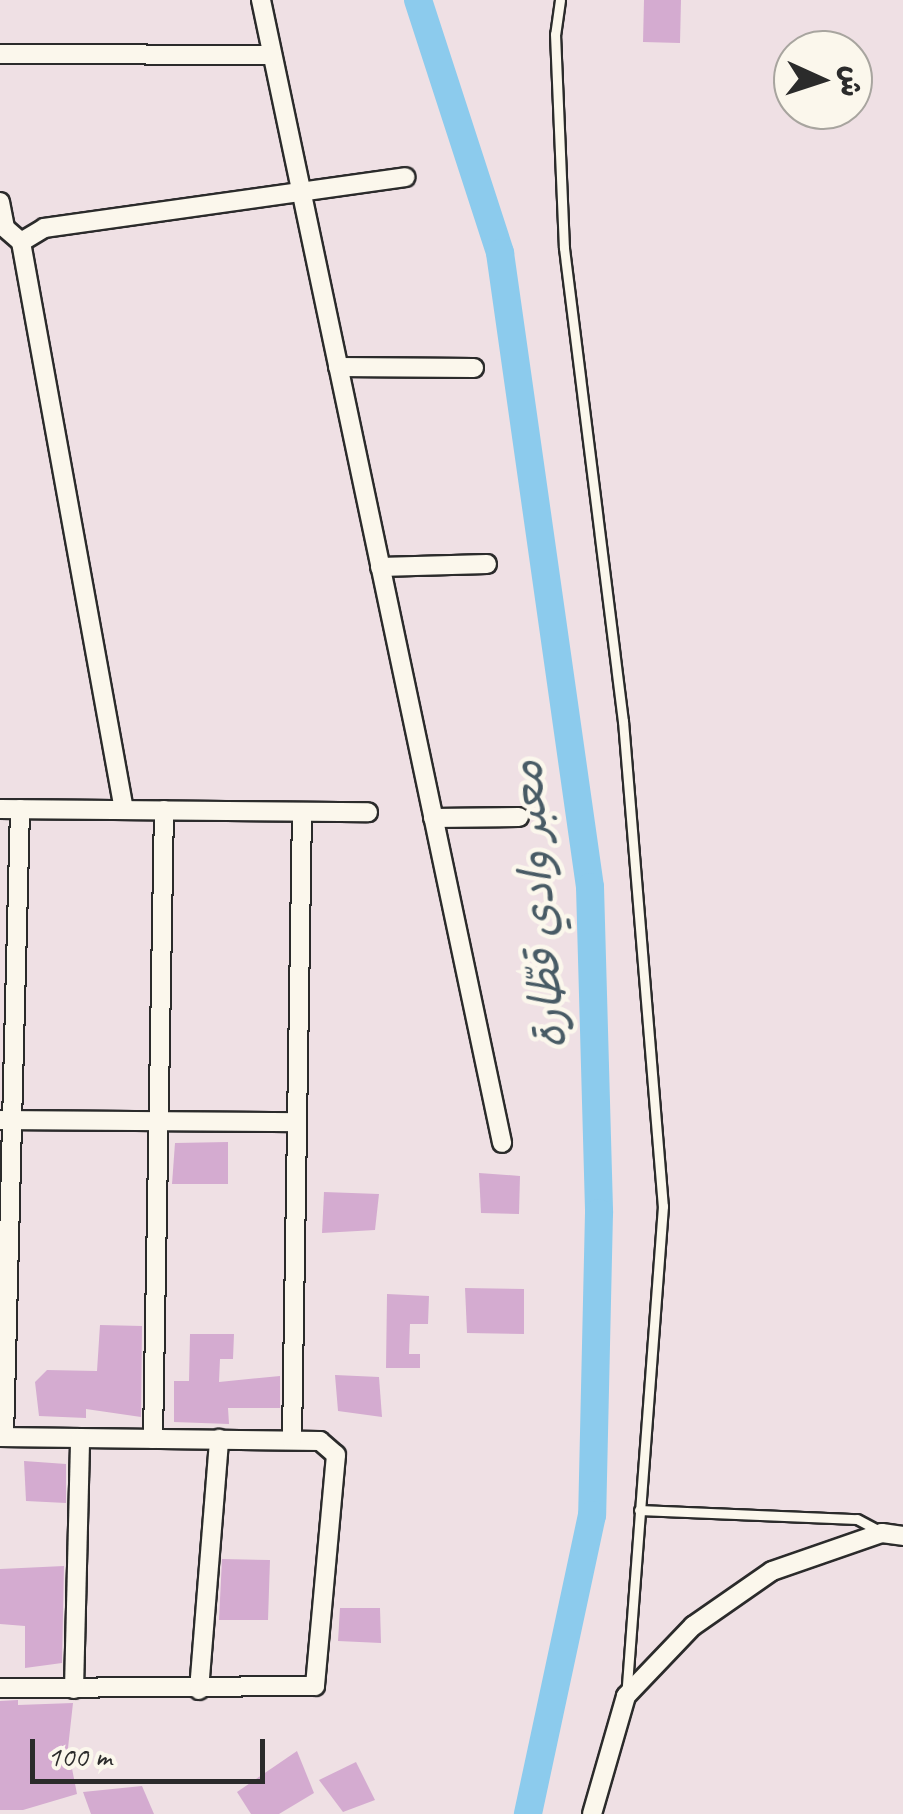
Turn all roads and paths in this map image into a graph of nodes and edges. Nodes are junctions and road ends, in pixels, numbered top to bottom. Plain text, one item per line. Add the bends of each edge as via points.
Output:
1 (261, 0) edge
2 (560, 0) edge
3 (0, 54) edge
4 (272, 56) junction
5 (406, 177) dead end
6 (302, 193) junction
7 (0, 202) edge
8 (21, 242) junction
9 (338, 368) junction
10 (474, 368) dead end
11 (487, 564) dead end
12 (380, 567) junction
13 (0, 809) edge
14 (20, 809) junction
15 (124, 810) junction
16 (164, 810) junction
17 (302, 812) junction
18 (368, 812) dead end
19 (434, 818) junction
20 (519, 818) dead end
21 (6, 1120) edge
22 (158, 1121) junction
23 (297, 1122) junction
24 (502, 1144) dead end
25 (2, 1437) edge
26 (80, 1438) junction
27 (153, 1438) junction
28 (219, 1439) junction
29 (292, 1440) junction
30 (640, 1510) junction
31 (882, 1532) junction
32 (903, 1536) edge
33 (0, 1688) edge
34 (74, 1689) junction
35 (199, 1690) junction
36 (626, 1696) junction
37 (592, 1814) edge

1 - 4 street
2 - 30 lane via 555,34 564,248 622,721 663,1206
3 - 4 street
4 - 6 street
5 - 6 street
6 - 8 street via 44,228
6 - 9 street
7 - 8 street via 5,228
8 - 15 street
9 - 10 street
9 - 12 street
11 - 12 street
12 - 19 street
13 - 14 street
14 - 15 street
14 - 21 street
15 - 16 street
16 - 17 street
16 - 22 street
17 - 18 street
17 - 23 street
19 - 20 street
19 - 24 street
21 - 22 street
21 - 25 street
22 - 23 street
22 - 27 street
23 - 29 street
25 - 26 street
26 - 27 street
26 - 34 street
27 - 28 street
28 - 29 street
28 - 35 street
29 - 35 street via 320,1441 336,1455 318,1680 296,1690
30 - 31 lane via 857,1520
30 - 36 lane
31 - 32 street
31 - 36 street via 772,1571 693,1626
33 - 34 street
34 - 35 street
36 - 37 street

